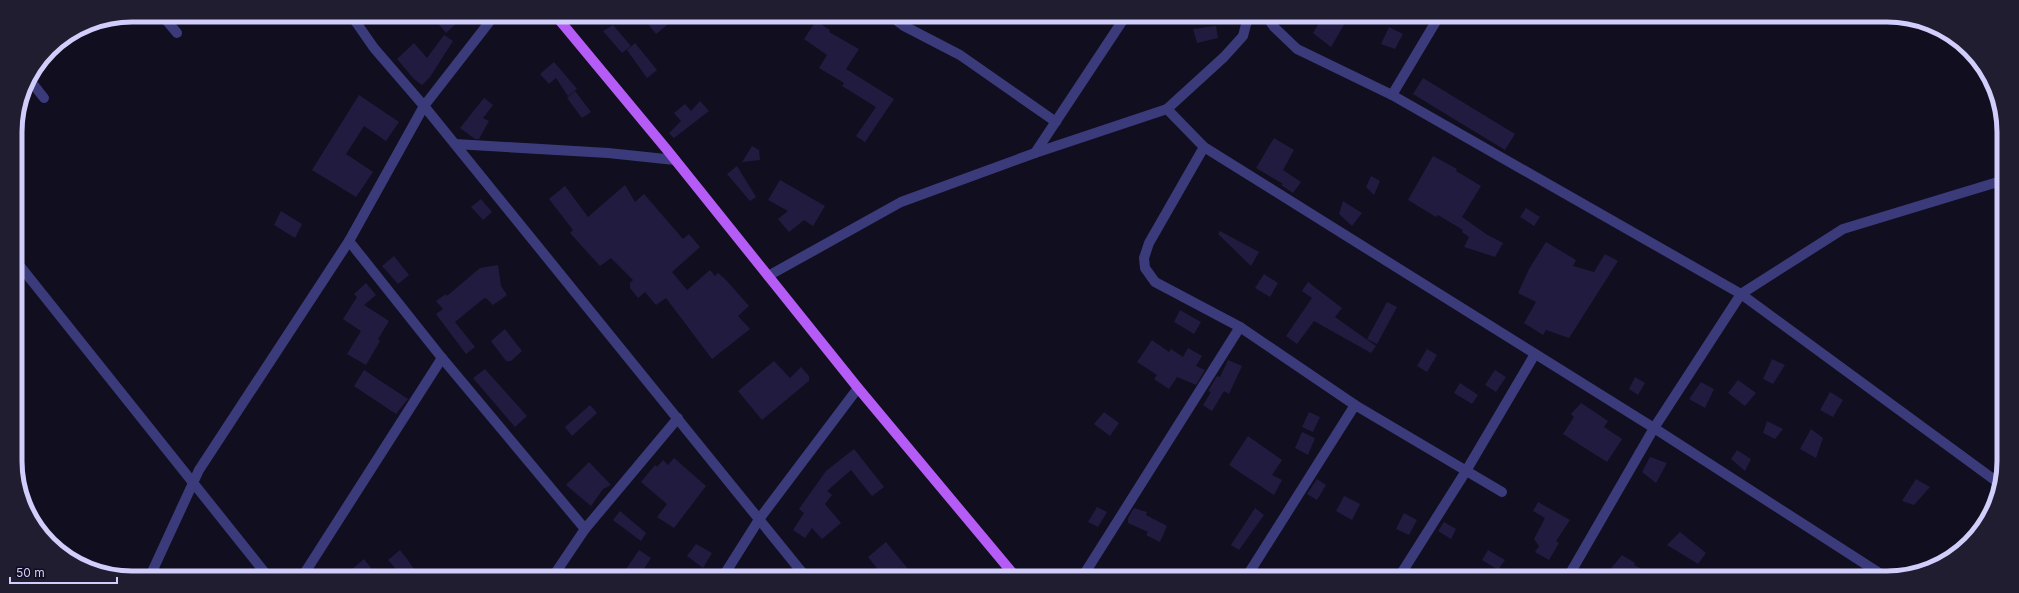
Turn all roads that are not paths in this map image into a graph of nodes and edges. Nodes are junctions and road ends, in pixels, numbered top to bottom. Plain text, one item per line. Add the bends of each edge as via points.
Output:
1 (168, 22) edge
2 (355, 22) edge
3 (489, 22) edge
4 (561, 22) edge
5 (899, 22) edge
6 (1122, 22) edge
7 (1247, 22) edge
8 (1270, 22) edge
9 (1436, 22) edge
10 (177, 33) dead end
11 (33, 84) edge
12 (1392, 95) junction
13 (44, 98) dead end
14 (424, 106) junction
15 (1167, 109) junction
16 (1056, 122) junction
17 (455, 144) junction
18 (1204, 147) junction
19 (1035, 153) junction
20 (675, 160) junction
21 (1997, 182) edge
22 (349, 241) junction
23 (22, 268) edge
24 (768, 276) junction
25 (1742, 294) junction
26 (1240, 327) junction
27 (1535, 354) junction
28 (442, 358) junction
29 (858, 388) junction
30 (1355, 405) junction
31 (678, 418) junction
32 (1654, 428) junction
33 (1466, 471) junction
34 (1995, 480) edge
35 (193, 482) junction
36 (1502, 492) dead end
37 (760, 518) junction
38 (585, 529) junction
39 (152, 571) edge
40 (264, 571) edge
41 (306, 571) edge
42 (557, 571) edge
43 (727, 571) edge
44 (801, 571) edge
45 (1011, 571) edge
46 (1086, 571) edge
47 (1251, 571) edge
48 (1403, 571) edge
49 (1571, 571) edge
50 (1876, 571) edge

1 - 10 street
2 - 14 street
3 - 14 street
4 - 20 main road
5 - 16 street via 960,55
6 - 16 street
7 - 15 street via 1243,36 1224,58
8 - 12 street via 1297,49
9 - 12 street
11 - 13 street
12 - 25 street
14 - 17 street
14 - 22 street
15 - 18 street
15 - 19 street
16 - 19 street
17 - 20 street via 608,153
17 - 31 street
18 - 26 street via 1149,243 1144,258 1145,268 1155,282
18 - 27 street
19 - 24 street via 901,202
20 - 24 main road
21 - 25 street via 1843,229
22 - 28 street
22 - 35 street
23 - 35 street
24 - 29 main road
25 - 32 street
25 - 34 street
26 - 30 street
26 - 46 street
27 - 32 street
27 - 33 street
28 - 38 street
28 - 41 street
29 - 37 street
29 - 45 main road
30 - 33 street
30 - 47 street
31 - 37 street
31 - 38 street
32 - 49 street
32 - 50 street
33 - 36 street
33 - 48 street
35 - 39 street
35 - 40 street
37 - 43 street
37 - 44 street
38 - 42 street

